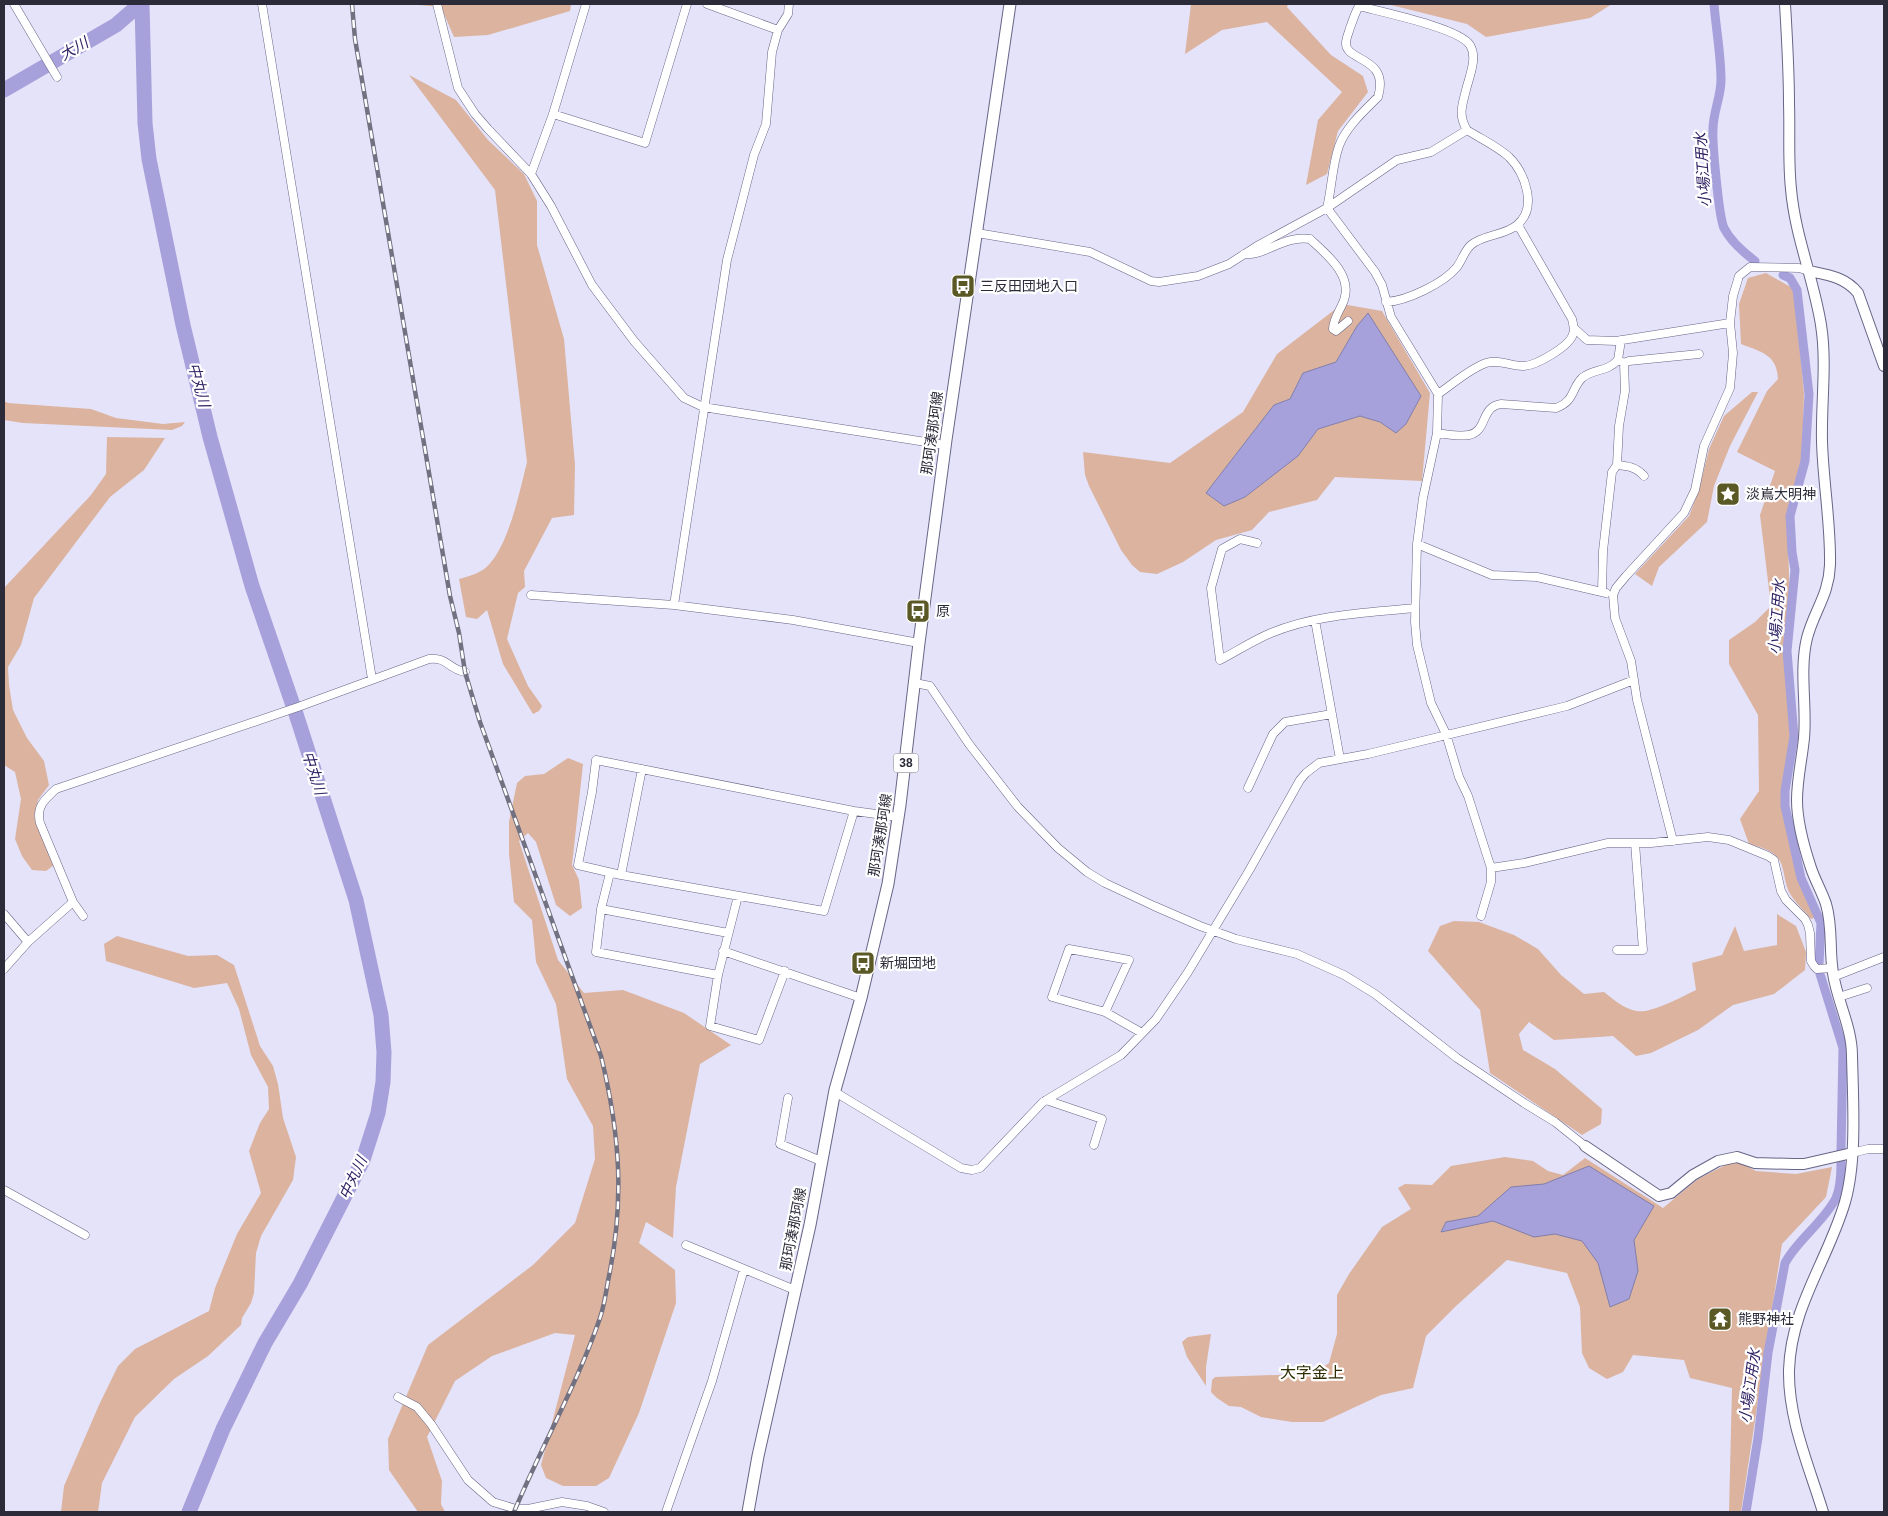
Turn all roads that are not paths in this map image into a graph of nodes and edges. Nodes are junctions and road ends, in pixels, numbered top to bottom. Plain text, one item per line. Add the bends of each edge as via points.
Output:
1 (14, 4) edge
2 (262, 4) edge
3 (437, 4) edge
4 (586, 4) edge
5 (687, 4) edge
6 (707, 4) edge
7 (789, 4) edge
8 (1010, 4) edge
9 (1785, 4) edge
10 (778, 30) junction
11 (57, 78) dead end
12 (553, 114) junction
13 (1467, 130) junction
14 (531, 174) junction
15 (1327, 208) junction
16 (1518, 225) junction
17 (977, 233) junction
18 (1244, 254) junction
19 (1809, 271) junction
20 (1386, 302) junction
21 (1348, 321) dead end
22 (1730, 323) junction
23 (1574, 328) junction
24 (1620, 340) junction
25 (1699, 354) dead end
26 (1621, 362) junction
27 (1884, 366) edge
28 (1438, 394) junction
29 (704, 408) junction
30 (1437, 433) junction
31 (946, 445) junction
32 (1617, 465) junction
33 (1644, 476) dead end
34 (1257, 543) dead end
35 (1417, 544) junction
36 (1602, 592) junction
37 (531, 595) dead end
38 (1613, 596) junction
39 (674, 605) junction
40 (1415, 608) junction
41 (1315, 620) junction
42 (919, 643) junction
43 (465, 672) dead end
44 (372, 679) junction
45 (1634, 680) junction
46 (915, 683) junction
47 (1332, 714) junction
48 (1446, 734) junction
49 (1340, 759) junction
50 (642, 769) junction
51 (1248, 788) dead end
52 (854, 811) junction
53 (898, 817) junction
54 (1673, 841) junction
55 (1635, 843) junction
56 (1491, 868) junction
57 (610, 873) junction
58 (621, 875) junction
59 (738, 896) junction
60 (73, 902) junction
61 (601, 909) junction
62 (4, 914) edge
63 (83, 916) dead end
64 (1481, 916) dead end
65 (1212, 930) junction
66 (728, 933) junction
67 (28, 942) junction
68 (1617, 950) dead end
69 (723, 951) junction
70 (1884, 957) edge
71 (4, 969) edge
72 (785, 971) junction
73 (1833, 972) junction
74 (718, 975) junction
75 (1867, 988) dead end
76 (1839, 997) junction
77 (861, 998) junction
78 (1105, 1012) junction
79 (1142, 1033) junction
80 (835, 1092) junction
81 (788, 1098) dead end
82 (1046, 1100) junction
83 (1094, 1145) dead end
84 (1585, 1146) joint
85 (1884, 1148) edge
86 (1852, 1153) junction
87 (821, 1161) junction
88 (4, 1190) edge
89 (84, 1235) dead end
90 (686, 1245) dead end
91 (744, 1269) junction
92 (795, 1290) junction
93 (398, 1397) dead end
94 (604, 1512) edge
95 (666, 1512) edge
96 (748, 1512) edge
97 (1823, 1512) edge

1 - 11 street
2 - 44 street
3 - 14 street via 458,88 488,129
4 - 12 street
5 - 12 street via 645,143
6 - 10 street
7 - 10 street via 788,14
8 - 17 main road, 那珂湊那珂線 / 38
9 - 19 street via 1791,194
10 - 29 street via 770,65 766,124 754,155 727,260
12 - 14 street
13 - 15 street via 1431,152 1397,160
13 - 15 street via 1460,116 1473,63 1470,46 1462,37 1440,28 1359,6 1346,43 1348,49 1378,72 1380,89 1378,97 1345,134 1340,145
13 - 16 street via 1503,152 1516,166 1528,192 1529,203
14 - 29 street via 592,284 634,341 684,398
15 - 18 street
15 - 20 street via 1375,272
16 - 20 street via 1477,240 1458,266 1440,280 1405,299
16 - 23 street via 1572,319
17 - 18 street via 1090,252 1159,282 1198,276 1229,264
17 - 31 main road, 那珂湊那珂線 / 38
18 - 21 street via 1255,254 1292,239 1310,239 1328,256 1346,286 1333,329 1336,331
19 - 22 street via 1750,267 1739,276
19 - 27 street via 1842,279 1858,292
19 - 73 street via 1818,303 1824,351 1822,438 1830,561 1829,580 1806,639 1804,736 1797,803 1812,870 1827,908
20 - 28 street via 1391,317
22 - 24 street
22 - 38 street via 1733,353 1730,388 1704,446 1695,490 1684,513 1626,576
23 - 24 street via 1588,340
23 - 28 street via 1569,342 1538,363 1521,366 1503,361 1489,362
24 - 26 street
25 - 26 street
26 - 30 street via 1581,379 1568,402 1556,408 1496,405 1488,410 1477,432 1464,436
26 - 32 street via 1625,391
28 - 30 street
29 - 31 street
29 - 39 street
30 - 35 street
31 - 42 main road, 那珂湊那珂線 / 38
32 - 33 street via 1638,469
32 - 36 street via 1612,472 1602,551
34 - 41 street via 1240,539 1222,549 1211,588 1220,660 1271,633
35 - 36 street via 1492,575 1537,576
35 - 40 street
36 - 38 street
37 - 39 street
38 - 45 street via 1615,618
39 - 42 street via 793,620
40 - 41 street
40 - 48 street via 1417,645 1431,703
41 - 47 street
42 - 46 main road, 那珂湊那珂線 / 38
43 - 44 street via 454,670 439,658
44 - 60 street via 56,789 40,806 38,814
45 - 48 street via 1567,706
45 - 54 street
46 - 53 main road, 那珂湊那珂線 / 38
46 - 65 street via 930,686 1013,802 1072,862 1105,883
47 - 49 street
47 - 51 street via 1285,722 1273,734
48 - 49 street
48 - 56 street
49 - 65 street via 1319,763 1300,780
50 - 52 street
50 - 57 street via 596,760 578,865
50 - 58 street
52 - 53 street
52 - 59 street via 824,911
53 - 77 main road, 那珂湊那珂線 / 38 via 888,884
54 - 55 street
54 - 73 street via 1708,837 1729,840 1774,860 1781,891 1808,925 1811,961 1817,969
55 - 56 street via 1598,845
55 - 68 street via 1643,950
56 - 64 street via 1491,882
57 - 58 street
57 - 61 street
58 - 59 street
59 - 66 street
60 - 63 street
60 - 67 street
61 - 66 street
61 - 74 street via 596,952
62 - 67 street
65 - 79 street via 1188,972
65 - 84 street via 1297,954 1359,984 1457,1058 1555,1122
66 - 69 street
67 - 71 street
69 - 72 street
69 - 74 street
70 - 73 street via 1856,969
72 - 74 street via 759,1040 710,1026
72 - 77 street
73 - 76 street
75 - 76 street
76 - 86 street via 1852,1050
77 - 80 main road, 那珂湊那珂線 / 38
78 - 78 street via 1052,997 1069,949 1129,960
78 - 79 street
79 - 82 street via 1121,1055
80 - 82 street via 962,1168 972,1170 980,1168
80 - 87 main road, 那珂湊那珂線 / 38
81 - 87 street via 780,1144
82 - 83 street via 1102,1120
84 - 86 street via 1659,1196 1671,1193 1718,1161 1737,1157 1755,1162 1804,1164
85 - 86 street
86 - 97 street via 1844,1205 1798,1315 1790,1351 1792,1407
87 - 92 main road, 那珂湊那珂線 / 38
88 - 89 street
90 - 91 street
91 - 92 street
91 - 95 street via 712,1381
92 - 96 main road, 那珂湊那珂線 / 38
93 - 94 street via 417,1407 468,1480 493,1502 528,1509 562,1502

